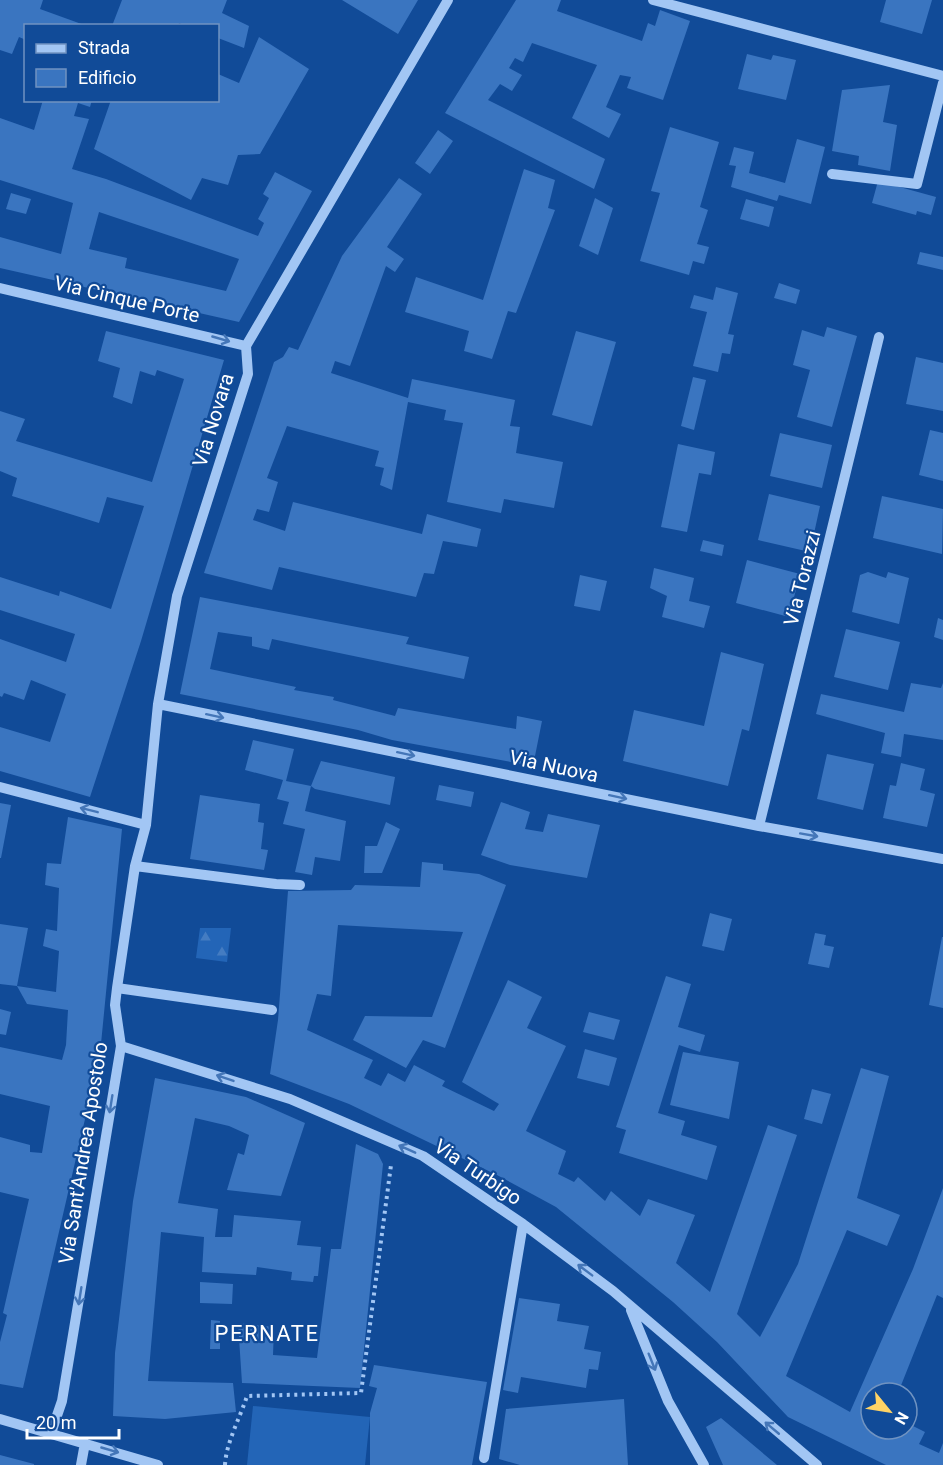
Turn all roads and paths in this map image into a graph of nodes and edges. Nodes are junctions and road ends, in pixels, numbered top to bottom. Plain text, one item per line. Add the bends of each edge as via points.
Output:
1 (448, 0) edge
2 (653, 0) edge
3 (943, 76) edge
4 (943, 83) edge
5 (832, 174) dead end
6 (0, 288) edge
7 (879, 337) dead end
8 (246, 346) junction
9 (158, 704) junction
10 (0, 788) edge
11 (146, 825) junction
12 (759, 826) junction
13 (943, 859) edge
14 (135, 866) junction
15 (300, 885) dead end
16 (117, 988) junction
17 (272, 1010) dead end
18 (121, 1046) junction
19 (394, 1143) junction
20 (523, 1224) junction
21 (630, 1307) junction
22 (0, 1419) edge
23 (51, 1433) junction
24 (85, 1443) junction
25 (484, 1458) dead end
26 (81, 1465) edge
27 (158, 1465) edge
28 (225, 1465) edge
29 (704, 1465) edge
30 (817, 1465) edge

1 - 8 street
2 - 3 street
4 - 5 street via 916,184
6 -> 8 street, Via Cinque Porte
7 - 12 street, Via Torazzi
8 - 9 street, Via Novara via 248,374 177,596
9 - 11 street, Via Novara
9 -> 12 street, Via Nuova
11 -> 10 street
11 - 14 street, Via Sant'Andrea Apostolo
12 -> 13 street, Via Nuova
14 - 15 street
14 - 16 street, Via Sant'Andrea Apostolo
16 - 17 street
16 - 18 street, Via Sant'Andrea Apostolo via 115,1005
19 -> 18 street, Via Turbigo via 290,1099
18 -> 23 street, Via Sant'Andrea Apostolo via 62,1401
20 -> 19 street, Via Turbigo via 423,1156
19 - 28 path via 361,1393 247,1396 225,1450
21 -> 20 street, Via Turbigo
20 - 25 street
21 -> 29 street, Via Turbigo via 668,1401
30 -> 21 street
22 - 23 street
23 - 24 street
24 - 26 street
24 -> 27 street

